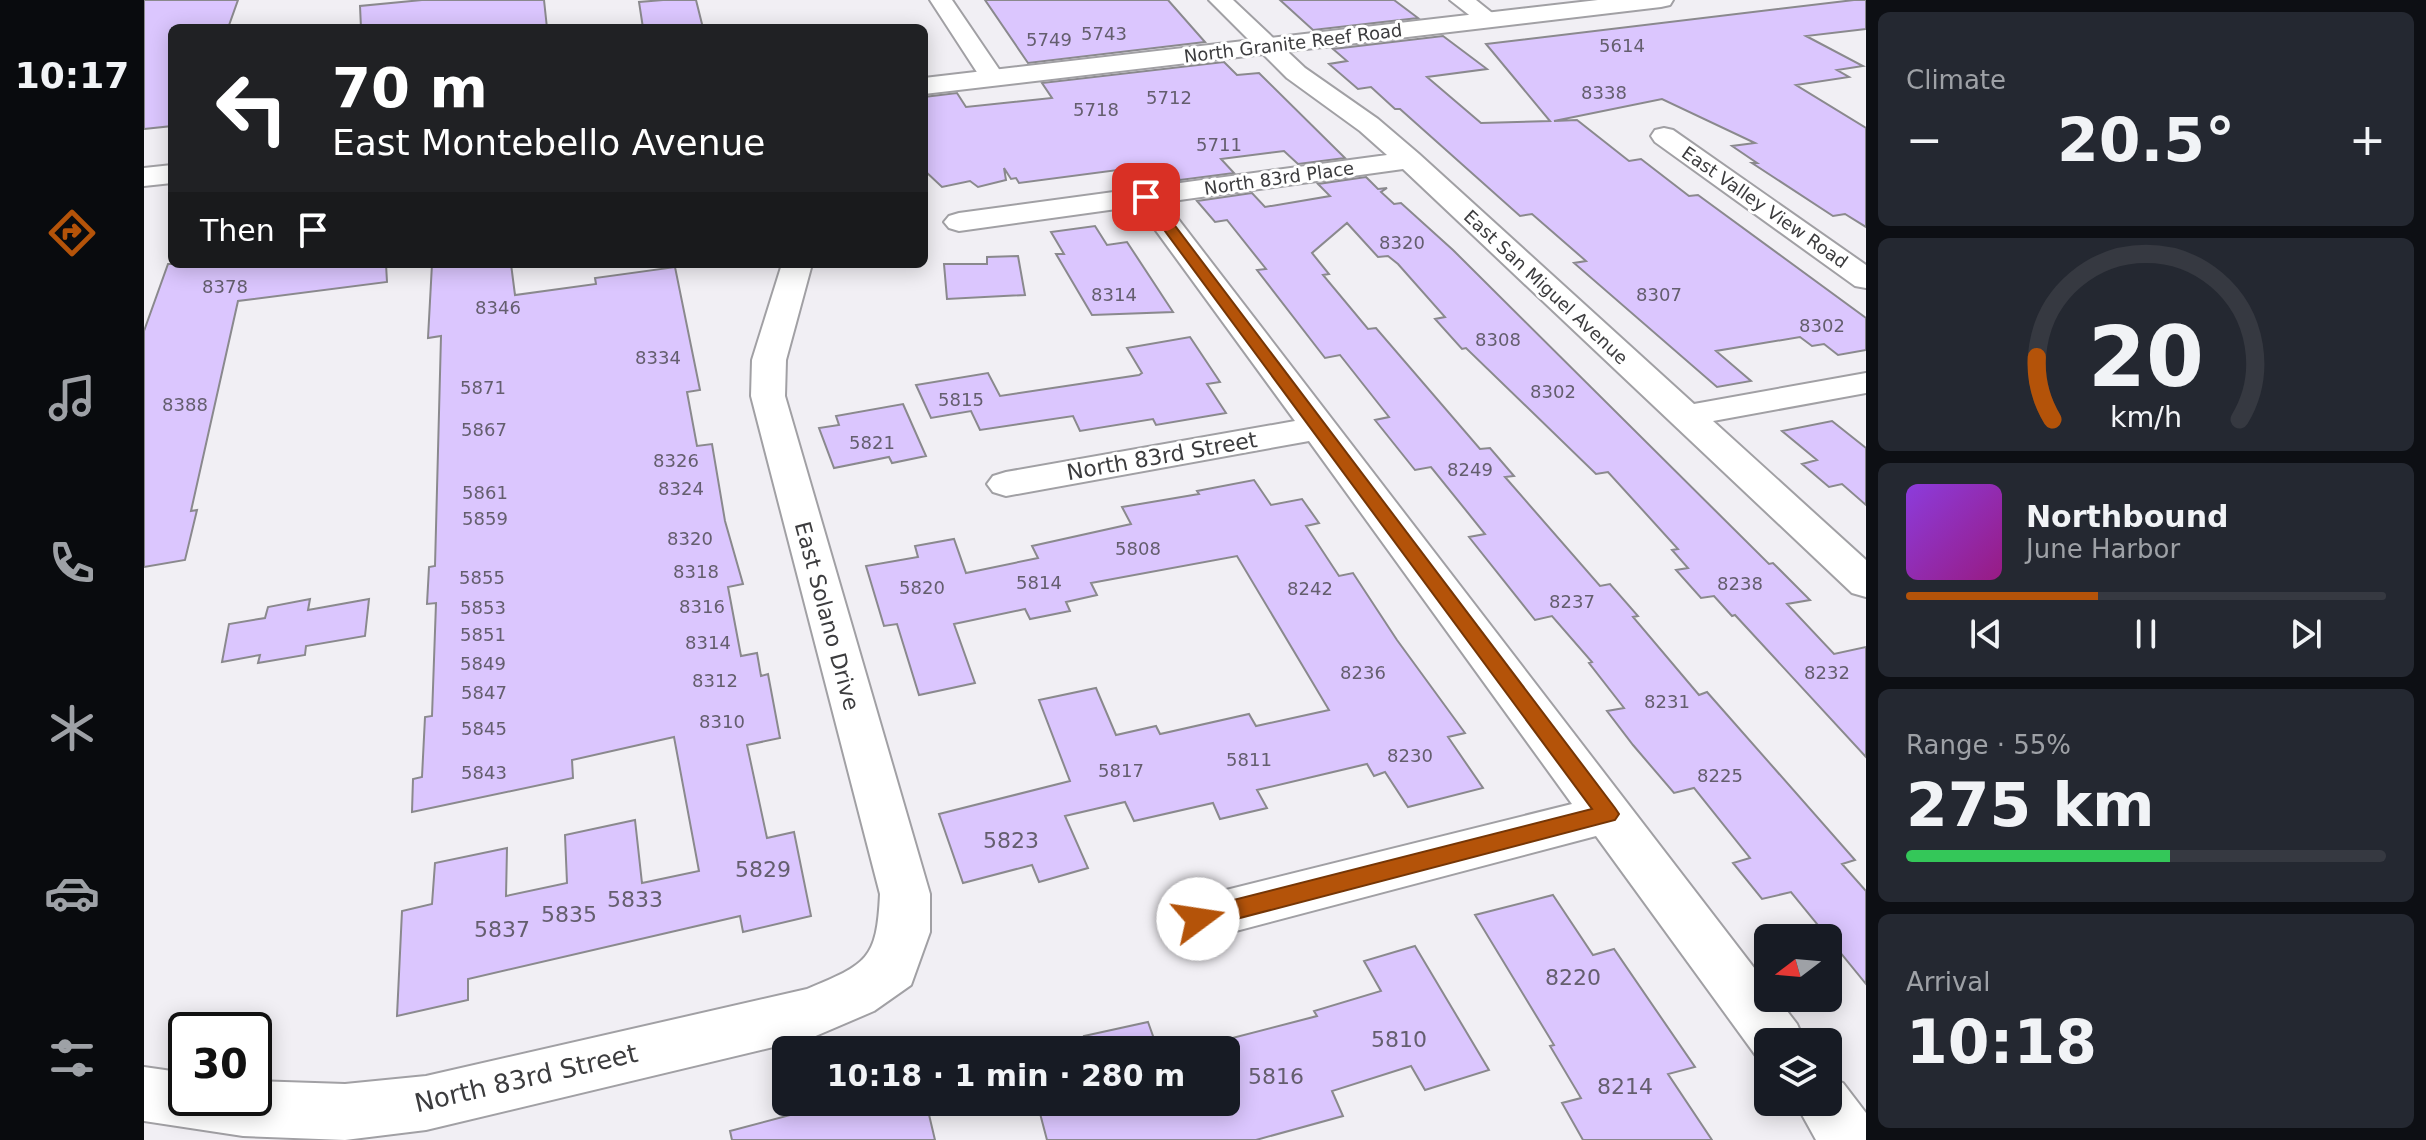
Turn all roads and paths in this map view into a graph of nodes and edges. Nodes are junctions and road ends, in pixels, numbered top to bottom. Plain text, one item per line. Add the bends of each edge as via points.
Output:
1 (941, 0) edge
2 (1220, 0) edge
3 (1461, 0) edge
4 (1661, 0) edge
5 (1490, 20) junction
6 (1268, 46) junction
7 (993, 78) junction
8 (928, 86) edge
9 (1664, 136) dead end
10 (1409, 160) junction
11 (168, 174) edge
12 (144, 177) edge
13 (1146, 197) junction
14 (959, 222) dead end
15 (796, 268) edge
16 (1866, 279) edge
17 (1866, 383) edge
18 (1685, 416) junction
19 (1319, 428) junction
20 (1006, 484) dead end
21 (1866, 583) edge
22 (1608, 814) junction
23 (1198, 919) dead end
24 (892, 968) joint
25 (1768, 1028) edge
26 (144, 1094) edge
27 (1833, 1116) edge
28 (1851, 1140) edge

1 - 7 street
2 - 6 street, East San Miguel Avenue
3 - 5 street
4 - 5 street, North Granite Reef Road
5 - 6 street, North Granite Reef Road
6 - 7 street, North Granite Reef Road
6 - 10 street, East San Miguel Avenue
7 - 8 street, North Granite Reef Road
9 - 16 street, East Valley View Road
10 - 13 street, North 83rd Place
10 - 18 street, East San Miguel Avenue
11 - 12 street
13 - 14 street, North 83rd Place
13 - 19 street
15 - 24 street, East Solano Drive via 769,360 768,396 905,894 904,932
17 - 18 street
18 - 21 street, East San Miguel Avenue
19 - 20 street, North 83rd Street
19 - 22 street
22 - 23 street
22 - 25 street
24 - 26 street, North 83rd Street via 855,994 811,1013 426,1103 345,1112 243,1108
27 - 28 street

